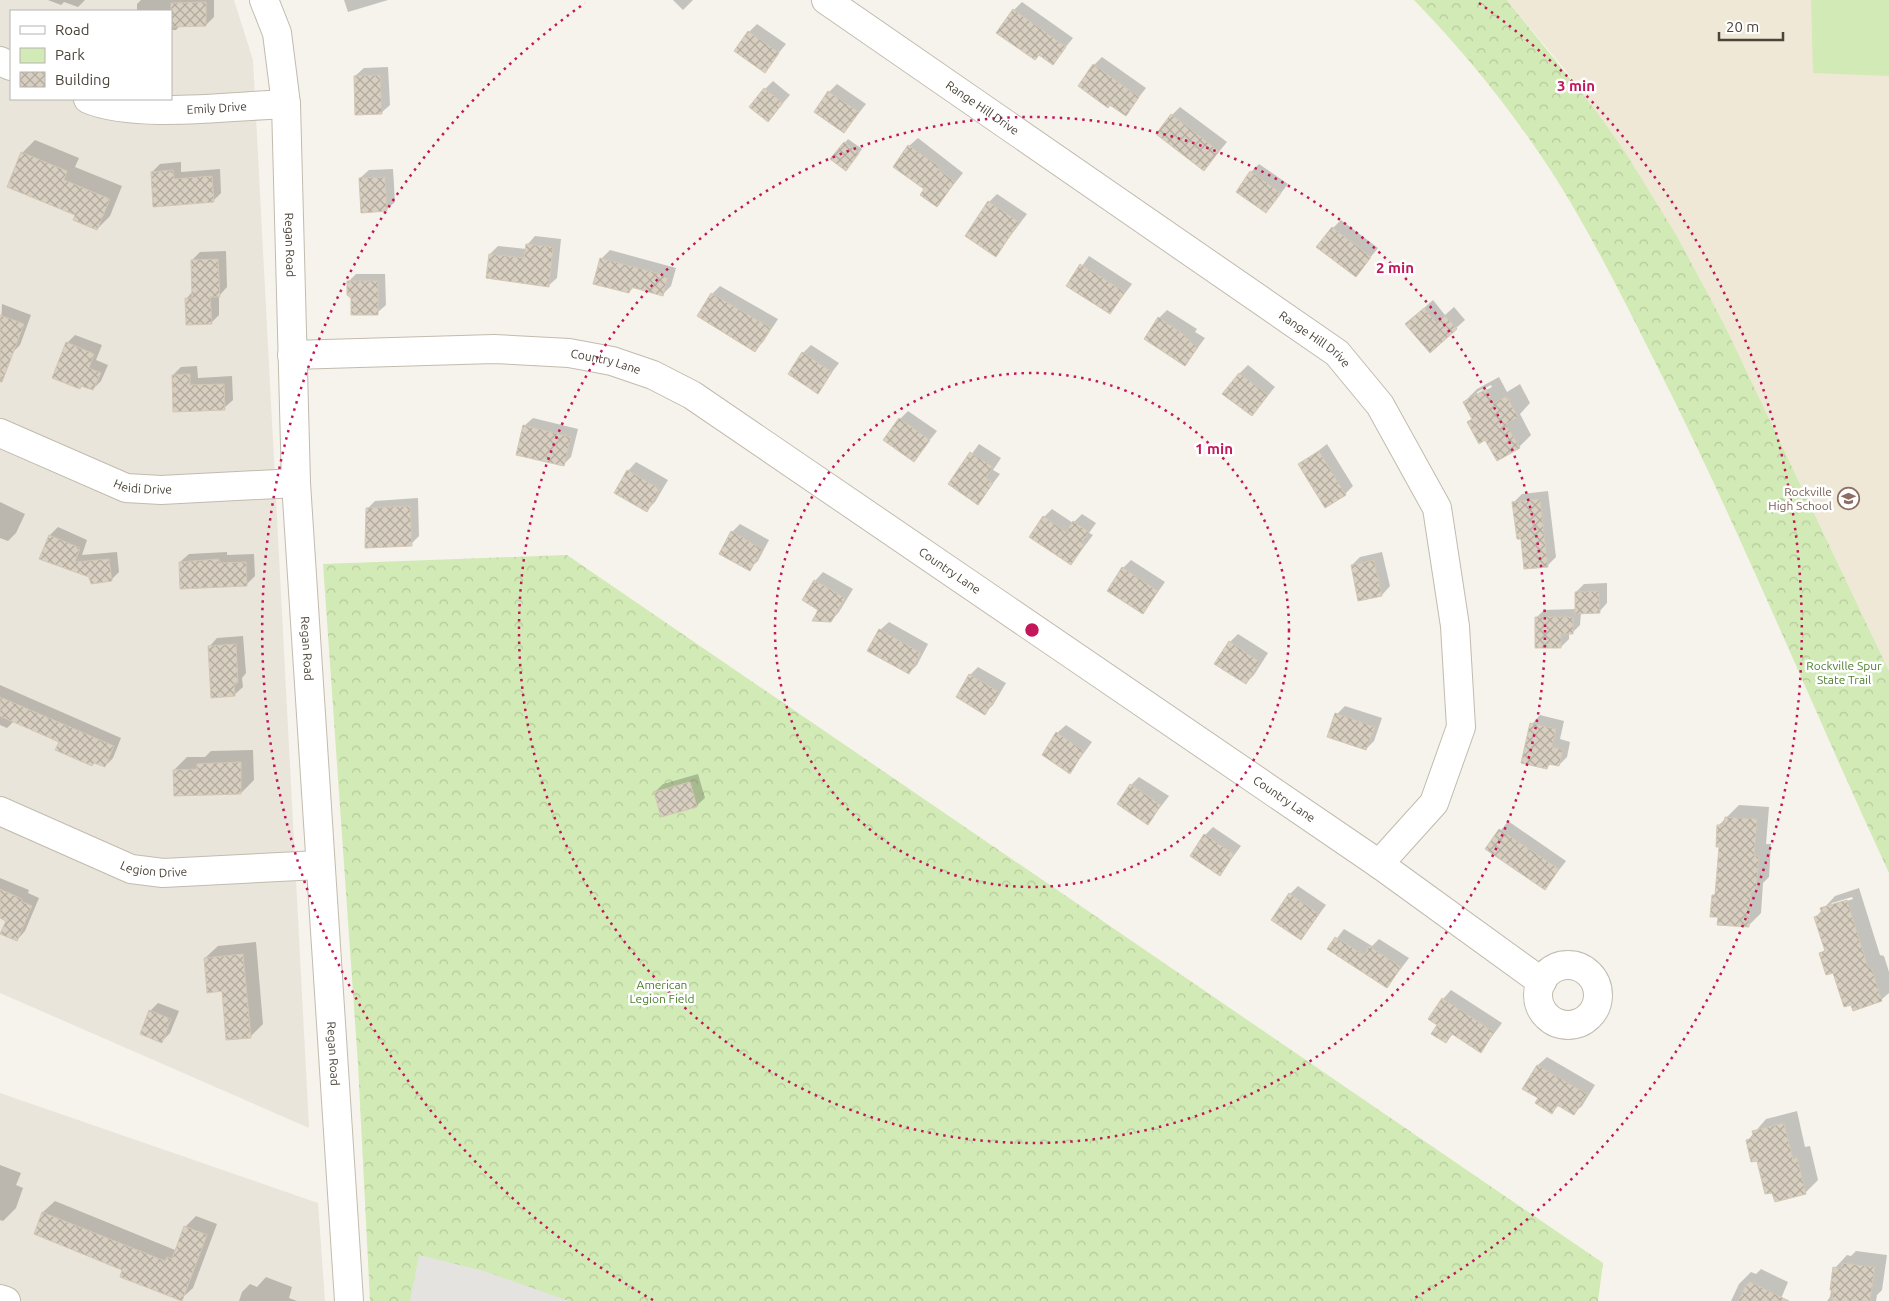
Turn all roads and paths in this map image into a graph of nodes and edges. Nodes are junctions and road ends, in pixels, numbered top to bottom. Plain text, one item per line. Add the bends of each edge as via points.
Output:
1 (264, 0) edge
2 (826, 0) edge
3 (90, 100) edge
4 (286, 104) junction
5 (292, 355) junction
6 (0, 433) edge
7 (296, 483) junction
8 (0, 811) edge
9 (1379, 864) junction
10 (319, 865) junction
11 (1542, 982) dead end
12 (0, 1298) edge
13 (6, 1301) edge
14 (349, 1301) edge

1 - 4 street, Regan Road via 277,33
2 - 9 street, Range Hill Drive via 1337,353 1380,405 1437,508 1455,626 1461,728 1434,804
3 - 4 street, Emily Drive via 130,109
4 - 5 street, Regan Road
5 - 7 street, Regan Road
5 - 9 street, Country Lane via 494,349 569,353 612,361 653,375 692,395
6 - 7 street, Heidi Drive via 126,488 161,490
7 - 10 street, Regan Road
8 - 10 street, Legion Drive via 131,869 163,873
9 - 11 street, Country Lane
10 - 14 street, Regan Road
12 - 13 street

